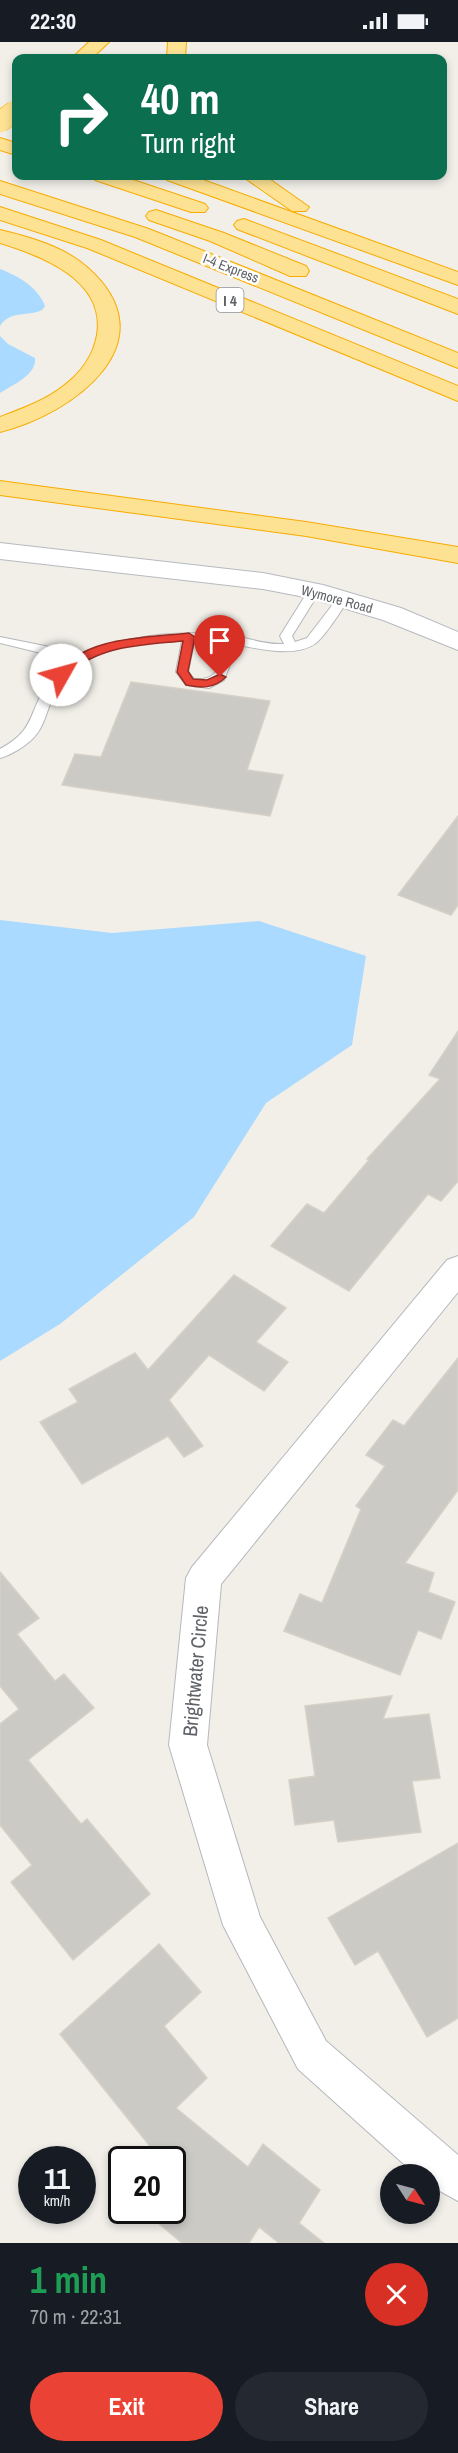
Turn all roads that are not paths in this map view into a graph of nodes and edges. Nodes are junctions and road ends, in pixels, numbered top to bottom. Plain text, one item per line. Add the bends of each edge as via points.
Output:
1 (92, 42) edge
2 (100, 42) edge
3 (82, 54) edge
4 (84, 54) edge
5 (114, 180) edge
6 (185, 180) edge
7 (258, 180) edge
8 (0, 187) edge
9 (126, 206) dead end
10 (0, 213) edge
11 (0, 236) edge
12 (420, 264) junction
13 (315, 278) dead end
14 (458, 279) edge
15 (458, 307) edge
16 (458, 362) edge
17 (458, 394) edge
18 (0, 425) edge
19 (0, 488) edge
20 (0, 511) edge
21 (0, 551) edge
22 (458, 557) edge
23 (0, 571) edge
24 (210, 575) junction
25 (314, 591) junction
26 (344, 598) junction
27 (189, 637) junction
28 (1, 638) edge
29 (234, 640) junction
30 (458, 642) edge
31 (292, 647) junction
32 (73, 662) junction
33 (0, 754) edge
34 (458, 1269) edge
35 (458, 2180) edge

1 - 3 highway
2 - 4 highway
5 - 15 highway via 218,215
6 - 12 highway
7 - 12 highway via 313,214
8 - 16 highway, I-4 Express via 142,233
9 - 13 highway, I-4 Express via 217,237
10 - 17 highway, I 4 via 94,244
11 - 18 highway via 79,270 103,296 111,326 103,356 78,386 36,412
12 - 14 highway
19 - 22 highway via 306,528
20 - 22 highway via 196,527
21 - 24 main road, Wymore Road
23 - 24 main road, Wymore Road
24 - 25 main road, Wymore Road
25 - 26 main road, Wymore Road
25 - 31 lane via 286,636
26 - 30 main road, Wymore Road
26 - 31 lane via 311,641
27 - 29 lane
27 - 29 lane via 182,672 190,682 208,684 220,677
27 - 32 lane via 118,644
28 - 32 lane
29 - 31 lane via 273,648
32 - 33 lane via 50,689 34,729
34 - 35 street, Brightwater Circle via 204,1578 188,1745 243,1925 312,2055

